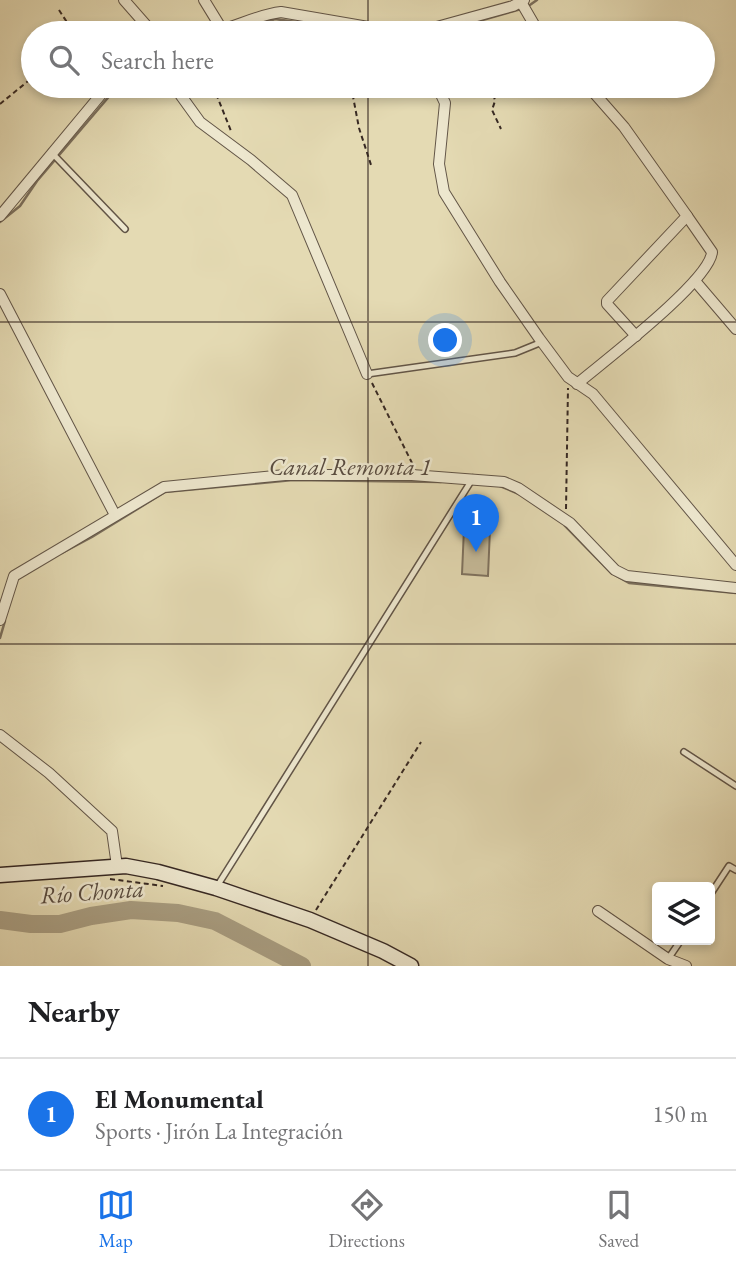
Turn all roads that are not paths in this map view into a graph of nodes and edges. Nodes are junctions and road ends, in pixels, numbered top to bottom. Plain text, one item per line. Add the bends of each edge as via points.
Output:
1 (124, 0) edge
2 (204, 0) edge
3 (522, 1) edge
4 (142, 21) edge
5 (217, 21) edge
6 (248, 21) edge
7 (333, 21) edge
8 (455, 21) edge
9 (533, 21) edge
10 (98, 98) edge
11 (183, 98) edge
12 (443, 98) edge
13 (599, 98) edge
14 (51, 152) junction
15 (0, 216) edge
16 (687, 216) junction
17 (125, 229) dead end
18 (695, 281) junction
19 (0, 293) edge
20 (736, 329) edge
21 (636, 335) junction
22 (542, 342) junction
23 (367, 374) joint
24 (573, 380) junction
25 (473, 478) junction
26 (115, 515) junction
27 (736, 565) edge
28 (736, 588) edge
29 (0, 620) edge
30 (0, 735) edge
31 (684, 752) dead end
32 (736, 786) edge
33 (736, 870) edge
34 (113, 873) junction
35 (0, 875) edge
36 (715, 887) edge
37 (216, 888) junction
38 (598, 911) dead end
39 (678, 945) edge
40 (668, 959) junction
41 (411, 966) edge
42 (686, 966) edge

1 - 4 street
2 - 5 street
3 - 8 street
3 - 9 street
6 - 7 street via 281,12
10 - 14 street
11 - 23 street via 200,122 292,195
12 - 22 street via 439,164 444,192
13 - 16 street
14 - 15 street
14 - 17 lane
16 - 18 street via 712,252 710,263
16 - 21 street via 607,303
18 - 20 street
18 - 21 street
19 - 26 street
21 - 24 street
22 - 23 lane via 515,353
22 - 24 street
24 - 27 street via 593,394
25 - 26 street via 285,475 164,487
25 - 28 street via 519,488 566,520 615,570 627,576
25 - 37 lane
26 - 29 street via 14,576
30 - 34 street via 112,831
31 - 32 lane
33 - 36 lane via 729,866
34 - 35 main road
34 - 37 main road via 159,872
37 - 41 main road via 310,920
38 - 40 street
39 - 40 lane
40 - 42 street

